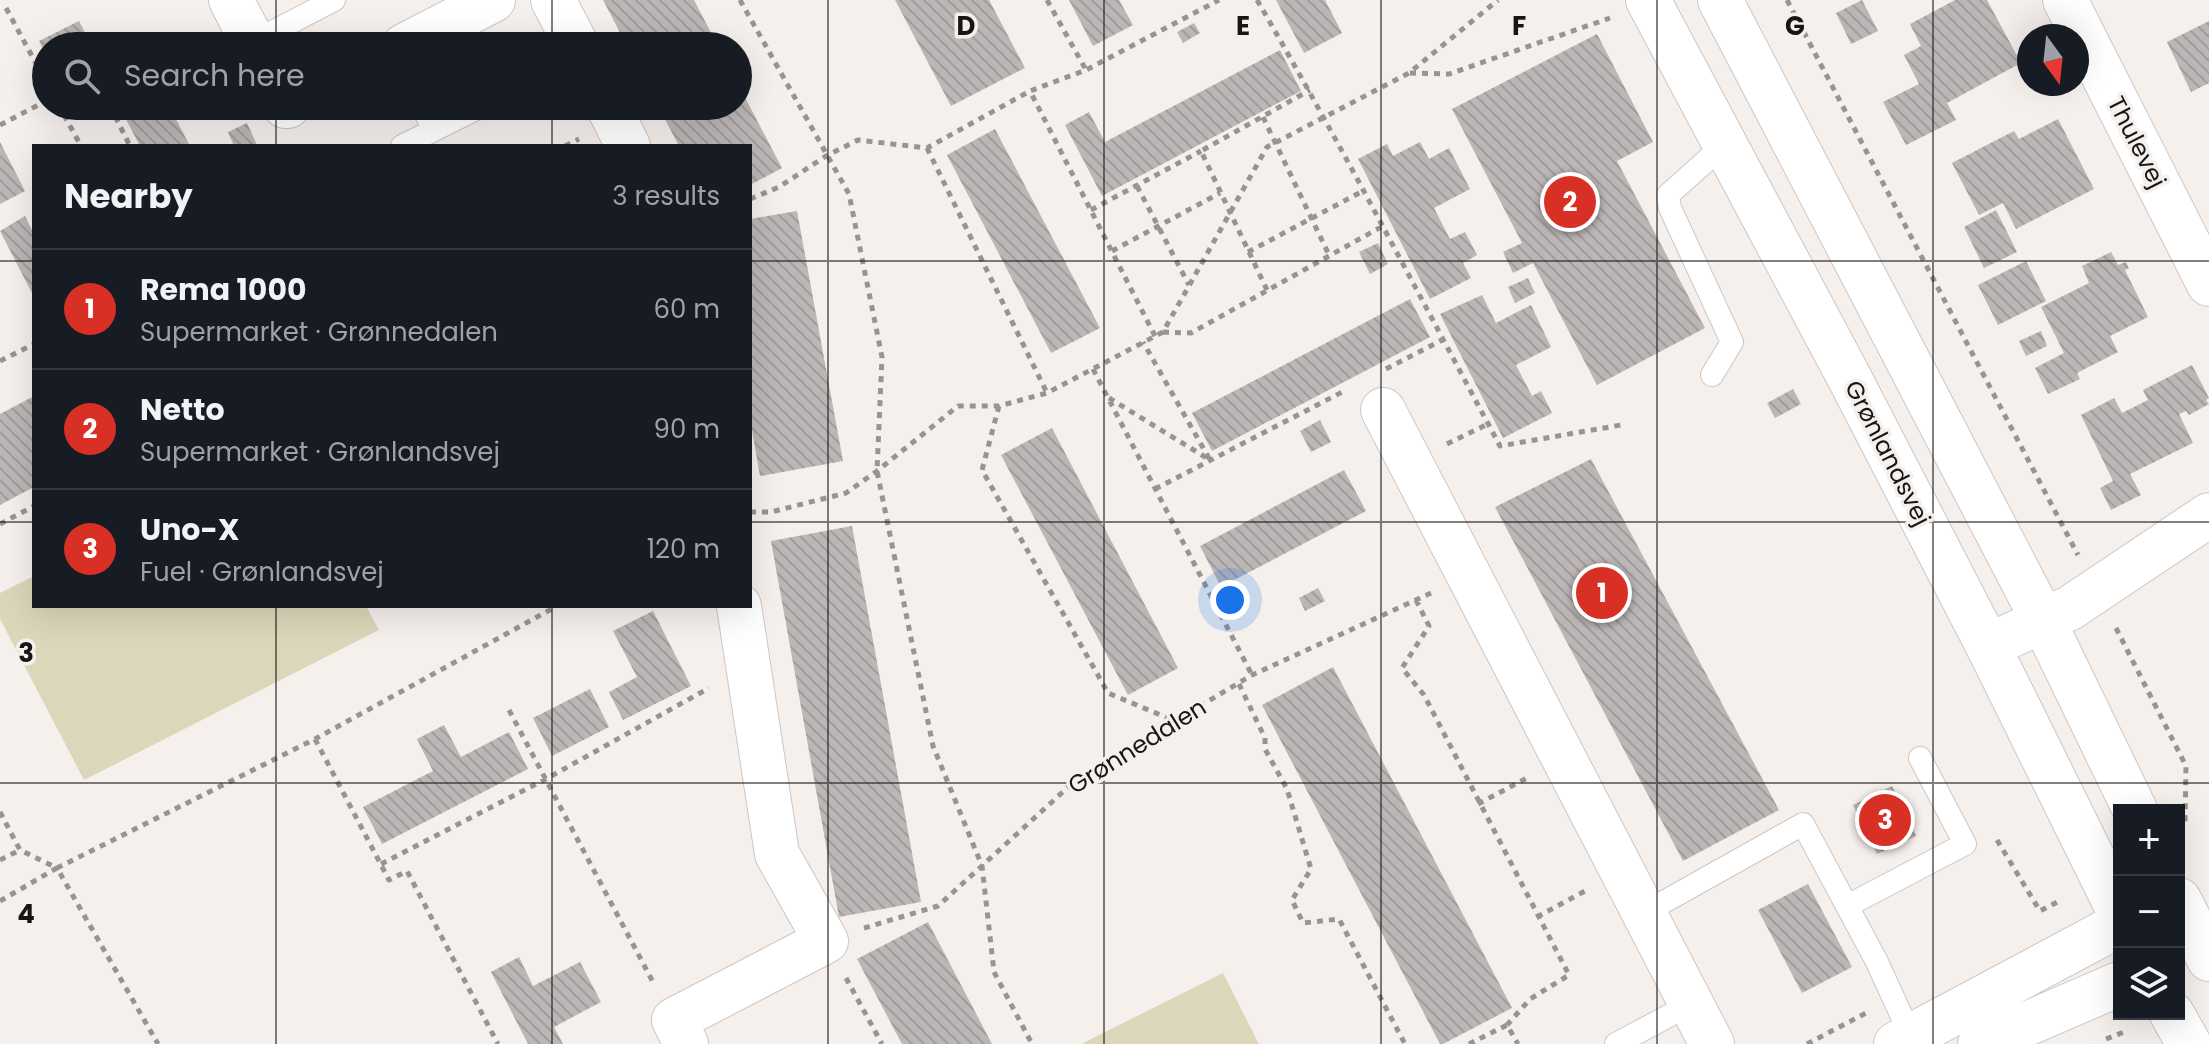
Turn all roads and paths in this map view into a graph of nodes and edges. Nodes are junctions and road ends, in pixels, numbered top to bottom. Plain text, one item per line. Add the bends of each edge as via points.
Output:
1 (231, 0) edge
2 (334, 0) edge
3 (493, 0) edge
4 (553, 0) edge
5 (740, 0) edge
6 (1047, 0) edge
7 (1219, 0) edge
8 (1257, 0) edge
9 (1498, 0) edge
10 (1720, 0) edge
11 (1787, 0) edge
12 (2065, 0) edge
13 (6, 8) dead end
14 (1630, 9) edge
15 (248, 32) edge
16 (276, 32) edge
17 (431, 32) edge
18 (570, 32) edge
19 (32, 56) edge
20 (1086, 70) junction
21 (1409, 73) junction
22 (1310, 90) junction
23 (1030, 91) junction
24 (32, 108) edge
25 (1324, 116) junction
26 (1263, 117) junction
27 (67, 120) edge
28 (117, 120) edge
29 (429, 120) edge
30 (454, 120) edge
31 (615, 120) edge
32 (0, 125) edge
33 (434, 130) junction
34 (1274, 143) junction
35 (80, 144) edge
36 (129, 144) edge
37 (406, 144) edge
38 (627, 144) edge
39 (1724, 145) junction
40 (927, 148) junction
41 (1201, 151) junction
42 (826, 156) junction
43 (1137, 186) junction
44 (1363, 191) junction
45 (1220, 193) junction
46 (752, 198) edge
47 (1091, 210) junction
48 (1229, 215) junction
49 (1311, 218) junction
50 (1158, 226) junction
51 (1381, 227) junction
52 (1112, 251) junction
53 (1248, 252) junction
54 (1329, 255) junction
55 (2209, 284) edge
56 (1189, 285) junction
57 (1267, 290) junction
58 (1163, 332) junction
59 (1155, 336) junction
60 (1442, 340) junction
61 (1143, 342) junction
62 (32, 345) edge
63 (0, 361) edge
64 (1093, 369) junction
65 (1712, 375) dead end
66 (1372, 389) junction
67 (1047, 393) junction
68 (1108, 398) junction
69 (999, 406) junction
70 (1621, 425) dead end
71 (1210, 460) junction
72 (877, 471) junction
73 (1155, 489) junction
74 (32, 507) edge
75 (752, 512) edge
76 (2209, 515) edge
77 (0, 524) edge
78 (1469, 575) junction
79 (2096, 589) junction
80 (1416, 600) junction
81 (553, 608) edge
82 (739, 608) edge
83 (2043, 620) junction
84 (1988, 646) junction
85 (749, 668) junction
86 (1252, 675) junction
87 (1239, 684) junction
88 (509, 710) dead end
89 (1175, 721) junction
90 (315, 739) junction
91 (1564, 758) junction
92 (1920, 758) dead end
93 (546, 779) junction
94 (1478, 804) junction
95 (2132, 804) edge
96 (0, 812) edge
97 (2185, 824) edge
98 (1965, 844) junction
99 (20, 850) junction
100 (0, 860) edge
101 (381, 864) junction
102 (982, 866) junction
103 (57, 868) junction
104 (1622, 871) junction
105 (2113, 899) edge
106 (2061, 900) dead end
107 (0, 901) edge
108 (1847, 906) junction
109 (1644, 913) junction
110 (1537, 917) junction
111 (2185, 919) edge
112 (2113, 928) edge
113 (826, 941) junction
114 (2196, 953) edge
115 (2113, 987) edge
116 (1691, 1004) junction
117 (2175, 1020) edge
118 (1507, 1025) junction
119 (1904, 1030) edge
120 (680, 1032) edge
121 (158, 1044) edge
122 (498, 1044) edge
123 (882, 1044) edge
124 (1032, 1044) edge
125 (1405, 1044) edge
126 (1469, 1044) edge
127 (1518, 1044) edge
128 (1616, 1044) edge
129 (1712, 1044) edge
130 (1807, 1044) edge
131 (1980, 1044) edge
132 (2189, 1044) edge

1 - 15 street
2 - 16 lane
3 - 17 street
4 - 18 street
5 - 42 path
6 - 20 path
7 - 20 path
8 - 22 path
9 - 21 path
10 - 83 street
11 - 79 path
12 - 55 street, Thulevej
13 - 19 path
14 - 21 path via 1449,74
14 - 39 street, Grønlandsvej
20 - 23 path
21 - 25 path
22 - 25 path
22 - 26 path
23 - 40 path
23 - 47 path
24 - 32 path
25 - 34 path
25 - 44 path
26 - 34 path
26 - 41 path
27 - 35 path
28 - 36 path
29 - 33 lane
30 - 33 lane
31 - 38 street
33 - 37 lane
34 - 48 path
34 - 49 path
39 - 65 lane via 1668,195 1732,342
39 - 84 street, Grønlandsvej
40 - 42 path via 858,140
40 - 67 path
41 - 43 path
41 - 45 path
42 - 46 path
42 - 72 path via 849,194 882,357
43 - 47 path
43 - 50 path
44 - 49 path
44 - 51 path
45 - 48 path
45 - 50 path
47 - 52 path
48 - 53 path
48 - 56 path
49 - 53 path
49 - 54 path
50 - 52 path
50 - 56 path
51 - 54 path
51 - 60 path
52 - 59 path
53 - 57 path
54 - 57 path
56 - 58 path
57 - 58 path via 1191,333
58 - 59 path
59 - 61 path
60 - 66 path
60 - 70 path via 1500,446
61 - 64 path
61 - 71 path
62 - 63 path
64 - 67 path
64 - 68 path
66 - 71 path
66 - 78 street
67 - 69 path
68 - 71 path
68 - 73 path
69 - 72 path via 958,406
69 - 89 path via 982,470 1108,693
71 - 73 path
72 - 75 path via 846,493
72 - 102 path via 933,746
73 - 86 path
74 - 77 path
76 - 79 street
78 - 80 path, Grønnedalen
78 - 91 street
79 - 83 street
79 - 97 path via 2186,766
80 - 86 path, Grønnedalen
80 - 94 path via 1429,626 1402,668 1424,695
81 - 90 path
82 - 85 street
83 - 84 street
83 - 95 street
84 - 105 street, Grønlandsvej
85 - 93 path
85 - 113 street via 777,854
86 - 87 path, Grønnedalen
87 - 89 path, Grønnedalen
87 - 125 path via 1287,789 1311,869 1292,900 1303,923 1339,919
88 - 93 path
89 - 102 path, Grønnedalen via 1077,779
90 - 101 path
90 - 103 path
91 - 94 path
91 - 104 street
92 - 98 lane
93 - 101 path
93 - 120 path
94 - 110 path
96 - 99 path
98 - 106 path via 1994,836 2040,911
98 - 108 lane
99 - 100 path
99 - 103 path
101 - 122 path via 389,880 407,871
102 - 113 path, Grønnedalen via 938,906
102 - 124 path via 994,972
103 - 107 path
103 - 121 path
104 - 109 street
104 - 110 path
108 - 109 lane via 1803,824
108 - 119 lane
109 - 116 street
110 - 118 path via 1569,975 1530,999
111 - 114 street
112 - 119 street
113 - 120 street
113 - 123 path
115 - 131 street
116 - 128 lane
116 - 129 street
117 - 132 street
118 - 126 path
118 - 127 path
119 - 130 path

